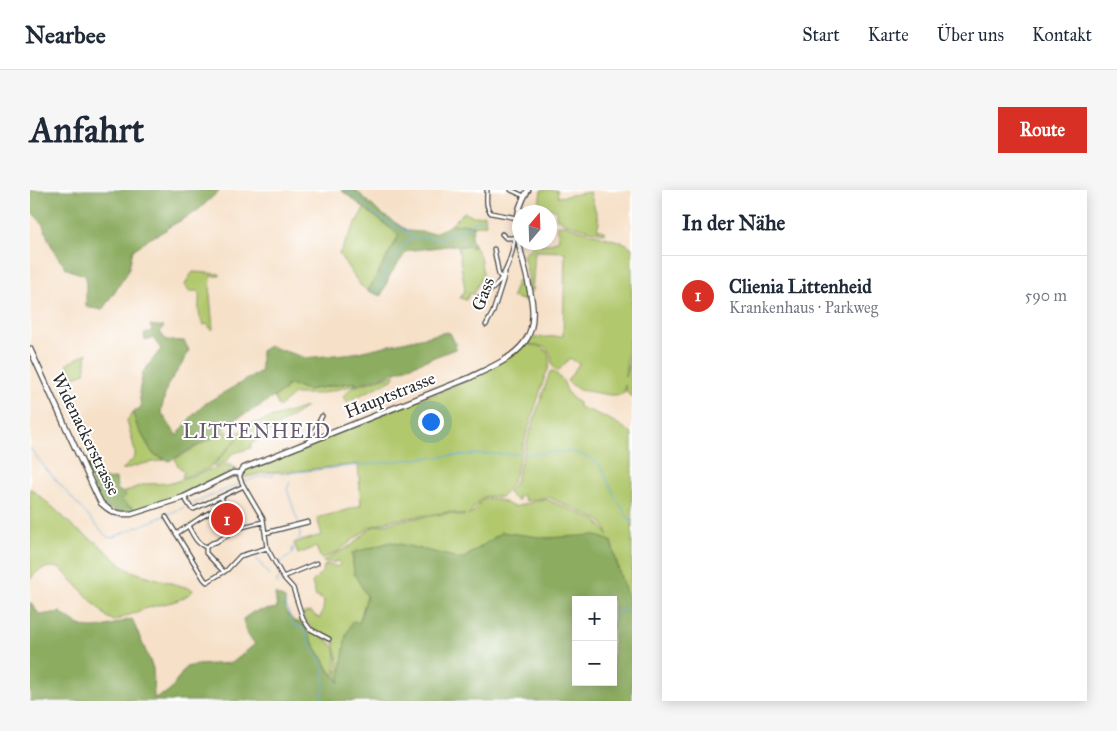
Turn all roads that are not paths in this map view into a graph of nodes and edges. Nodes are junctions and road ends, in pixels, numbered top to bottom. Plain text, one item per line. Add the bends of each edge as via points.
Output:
1 (487, 190) edge
2 (511, 190) edge
3 (528, 190) edge
4 (524, 196) junction
5 (521, 205) edge
6 (512, 217) edge
7 (502, 234) dead end
8 (512, 237) edge
9 (494, 249) dead end
10 (513, 250) edge
11 (520, 250) edge
12 (503, 276) junction
13 (477, 298) dead end
14 (486, 325) dead end
15 (30, 349) edge
16 (322, 416) dead end
17 (311, 442) junction
18 (240, 473) junction
19 (243, 486) junction
20 (221, 497) junction
21 (184, 498) junction
22 (166, 517) dead end
23 (263, 522) junction
24 (308, 522) dead end
25 (188, 526) junction
26 (265, 533) junction
27 (176, 534) junction
28 (206, 547) junction
29 (267, 548) junction
30 (318, 563) dead end
31 (224, 572) junction
32 (283, 577) junction
33 (329, 639) dead end

1 - 6 street via 489,211
2 - 4 street
3 - 4 street, Hauptstrasse
4 - 5 street, Hauptstrasse
7 - 8 street via 506,238
9 - 12 street via 499,275
10 - 12 street
11 - 17 street, Hauptstrasse via 532,306 530,331 521,346 500,362 469,378
12 - 13 street via 488,294
12 - 14 street, Gass
15 - 21 street, Widenackerstrasse via 101,503 113,512 131,514
16 - 17 street
17 - 18 street, Hauptstrasse via 244,468
18 - 19 street
18 - 21 street, Hauptstrasse via 233,473
19 - 20 street
19 - 23 street
20 - 21 street via 194,509
20 - 25 street via 221,506
22 - 27 street
23 - 26 street
23 - 28 street via 242,527
24 - 26 street
25 - 27 street
25 - 28 street via 198,542
26 - 29 street
27 - 31 street via 205,581
28 - 31 street via 206,553
29 - 31 street via 240,556
29 - 32 street
30 - 32 street
32 - 33 street via 292,588 307,625

